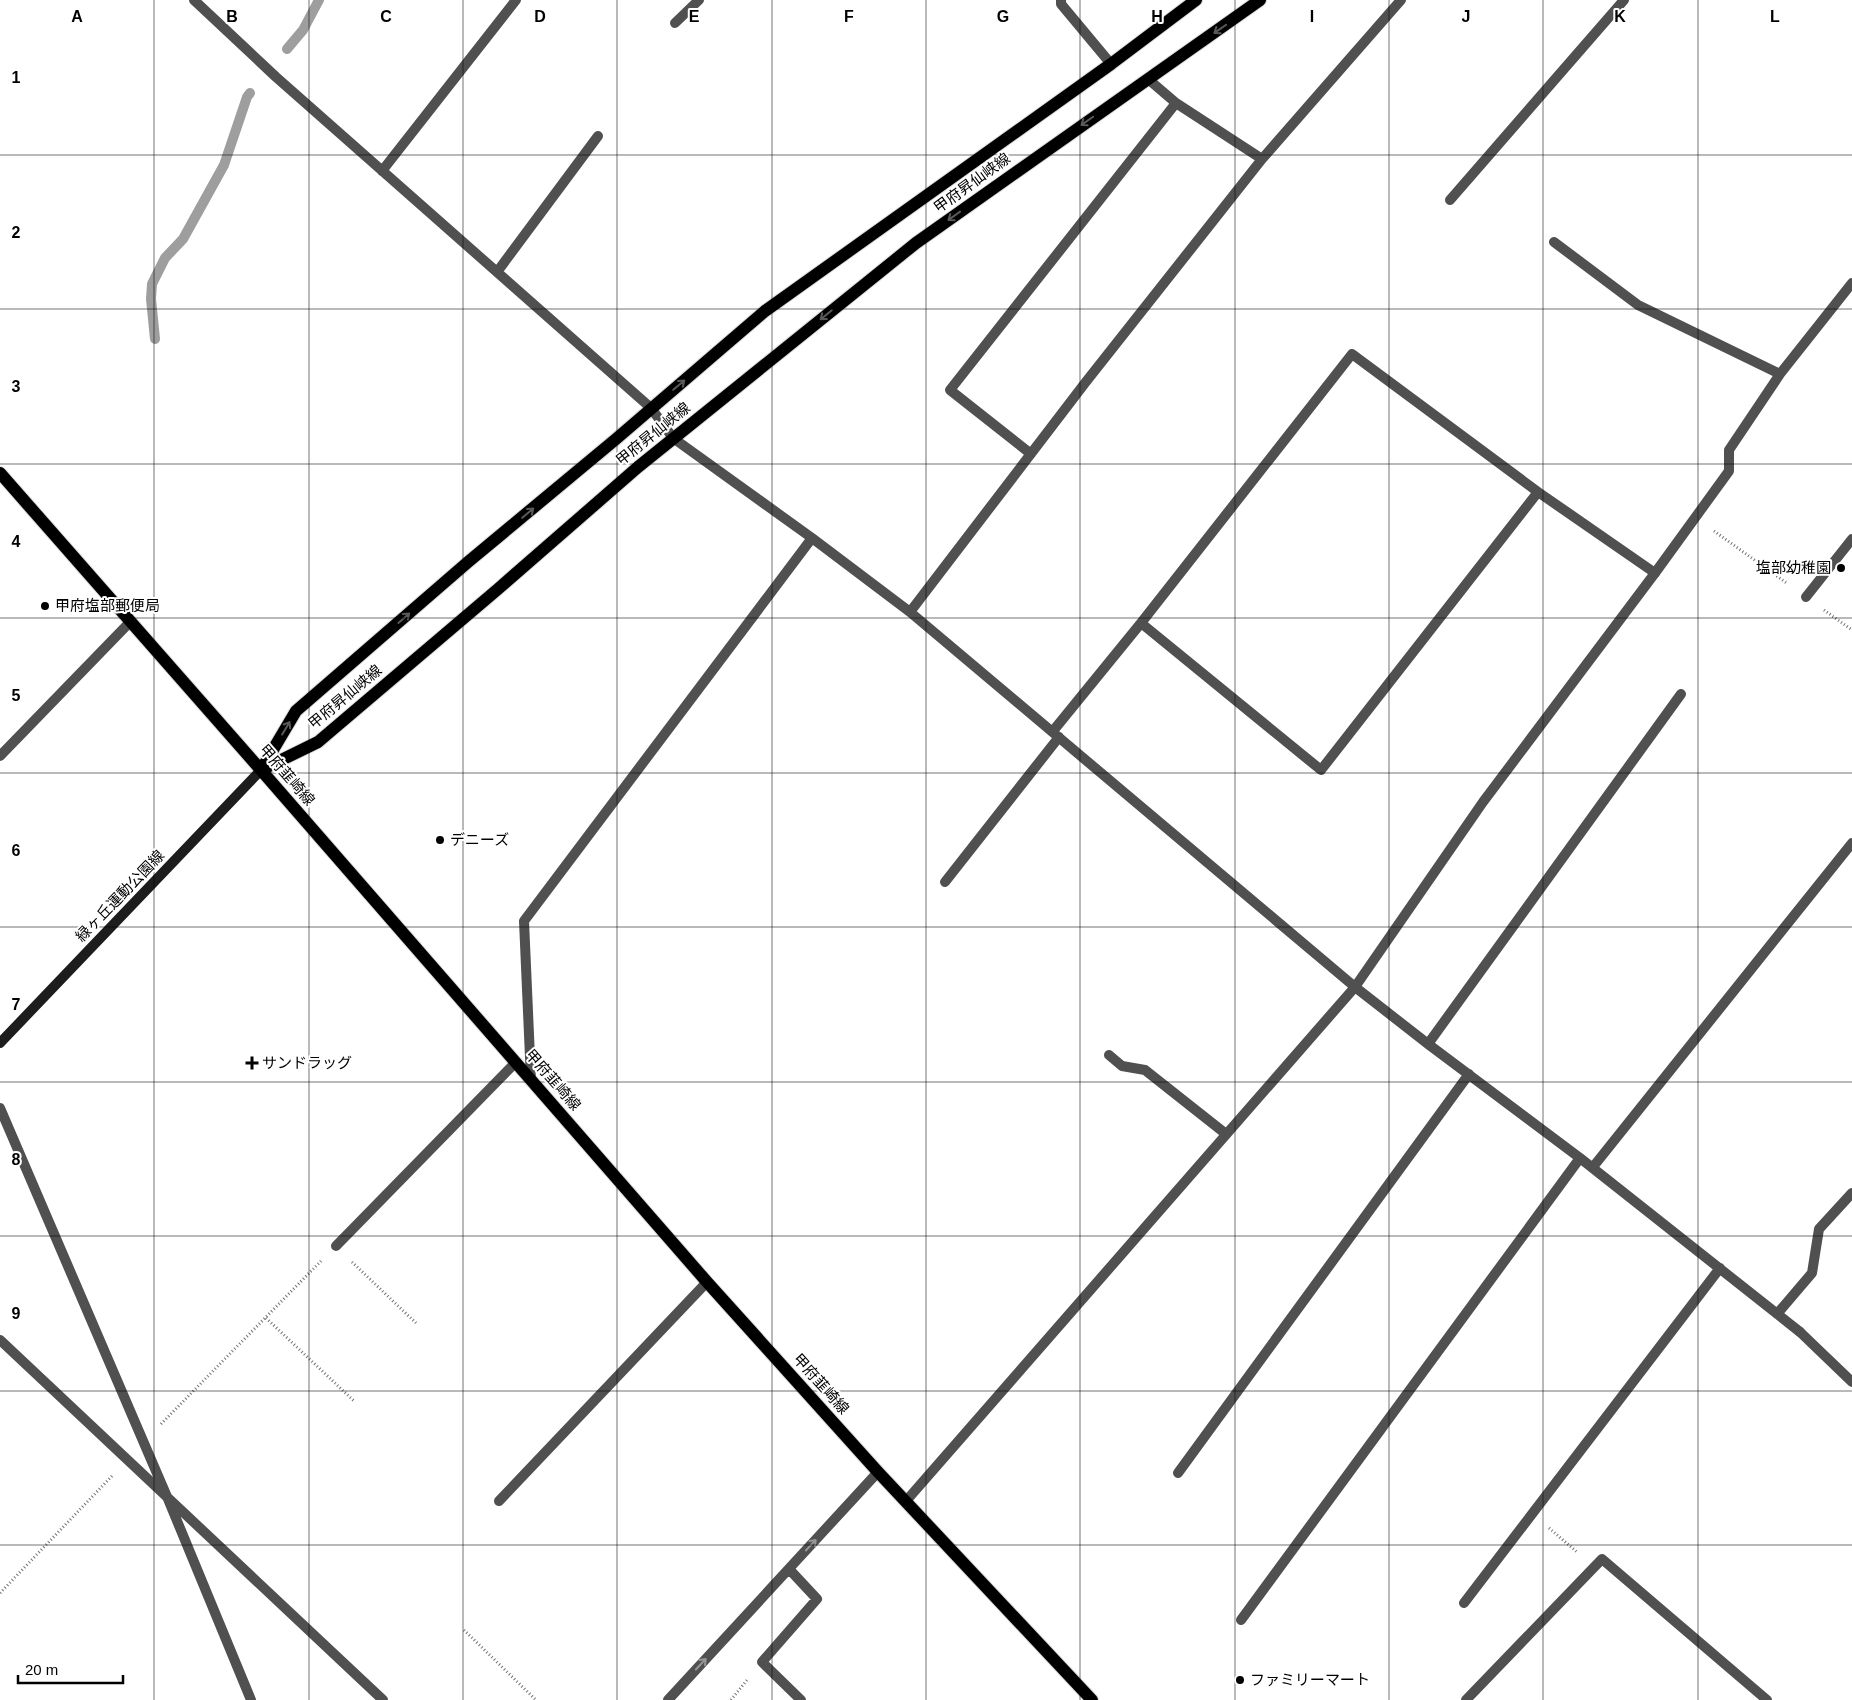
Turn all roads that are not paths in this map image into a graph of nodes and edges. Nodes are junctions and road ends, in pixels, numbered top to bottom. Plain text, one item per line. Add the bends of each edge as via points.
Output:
1 (194, 0) edge
2 (516, 0) edge
3 (699, 0) edge
4 (1061, 0) edge
5 (1196, 0) edge
6 (1260, 0) edge
7 (1401, 0) edge
8 (1624, 0) edge
9 (675, 23) dead end
10 (1111, 64) junction
11 (1148, 79) junction
12 (1176, 103) junction
13 (598, 136) dead end
14 (1262, 159) junction
15 (382, 171) junction
16 (1450, 200) dead end
17 (1554, 242) dead end
18 (497, 272) junction
19 (1852, 283) edge
20 (1780, 374) junction
21 (651, 408) junction
22 (673, 438) junction
23 (1031, 454) junction
24 (0, 473) edge
25 (1538, 492) junction
26 (812, 538) junction
27 (1852, 539) edge
28 (1655, 573) junction
29 (1806, 597) road end
30 (910, 612) junction
31 (130, 622) junction
32 (1141, 623) junction
33 (1681, 694) dead end
34 (1056, 734) junction
35 (0, 756) edge
36 (261, 770) junction
37 (1852, 843) edge
38 (945, 882) dead end
39 (1355, 987) junction
40 (0, 1043) edge
41 (1428, 1044) junction
42 (1109, 1054) dead end
43 (516, 1062) junction
44 (1469, 1074) junction
45 (531, 1080) junction
46 (0, 1108) edge
47 (1226, 1134) junction
48 (1580, 1158) junction
49 (1593, 1168) junction
50 (1852, 1193) edge
51 (336, 1246) road end
52 (1720, 1268) junction
53 (707, 1282) junction
54 (1777, 1314) junction
55 (0, 1340) edge
56 (1852, 1382) edge
57 (878, 1472) junction
58 (1178, 1473) dead end
59 (168, 1499) junction
60 (500, 1501) dead end
61 (906, 1502) junction
62 (788, 1569) junction
63 (1464, 1603) dead end
64 (1241, 1620) dead end
65 (251, 1700) edge
66 (383, 1700) edge
67 (668, 1700) edge
68 (801, 1700) edge
69 (1092, 1700) edge
70 (1466, 1700) edge
71 (1767, 1700) edge

1 - 15 street
2 - 15 street
3 - 9 street
4 - 10 street
5 - 10 main road, 甲府昇仙峡線
6 -> 11 main road, 甲府昇仙峡線
7 - 14 street
8 - 16 street
21 -> 10 main road, 甲府昇仙峡線 via 766,311
11 - 12 street
11 -> 22 main road, 甲府昇仙峡線 via 916,243
12 - 14 street
12 - 23 street via 950,390
13 - 18 street
14 - 23 street
15 - 18 street
17 - 20 street via 1638,305
18 - 21 street
19 - 20 street
20 - 28 street via 1729,450 1729,471
21 - 22 street
36 -> 21 main road, 甲府昇仙峡線 via 296,711
22 - 26 street
22 - 36 main road, 甲府昇仙峡線 via 318,742
23 - 30 street
24 - 31 main road, 甲府韮崎線
25 - 28 street
25 - 32 street via 1352,354
25 - 32 street via 1321,770
26 - 30 street
26 - 45 street via 524,921
27 - 29 street
28 - 39 street via 1483,802
30 - 34 street
31 - 35 street
31 - 36 main road, 甲府韮崎線
32 - 34 street
33 - 41 street
34 - 38 street
34 - 39 street
36 - 40 main road, 緑ヶ丘運動公園線
36 - 43 main road, 甲府韮崎線
37 - 49 street
39 - 41 street
39 - 47 street
41 - 44 street
42 - 47 street via 1122,1066 1145,1070
43 - 45 main road, 甲府韮崎線
43 - 51 street
44 - 48 street
44 - 58 street
45 - 53 main road, 甲府韮崎線
46 - 59 street
47 - 61 street
48 - 49 street
48 - 64 street
49 - 52 street
50 - 54 street via 1819,1229 1812,1273
52 - 54 street
52 - 63 street
53 - 57 main road, 甲府韮崎線
53 - 60 street
54 - 56 street
55 - 59 street
57 - 61 main road, 甲府韮崎線
62 -> 57 street
59 - 65 street
59 - 66 street
61 - 69 main road, 甲府韮崎線
67 -> 62 street
62 - 68 street via 818,1599 762,1662
70 - 71 street via 1602,1559

